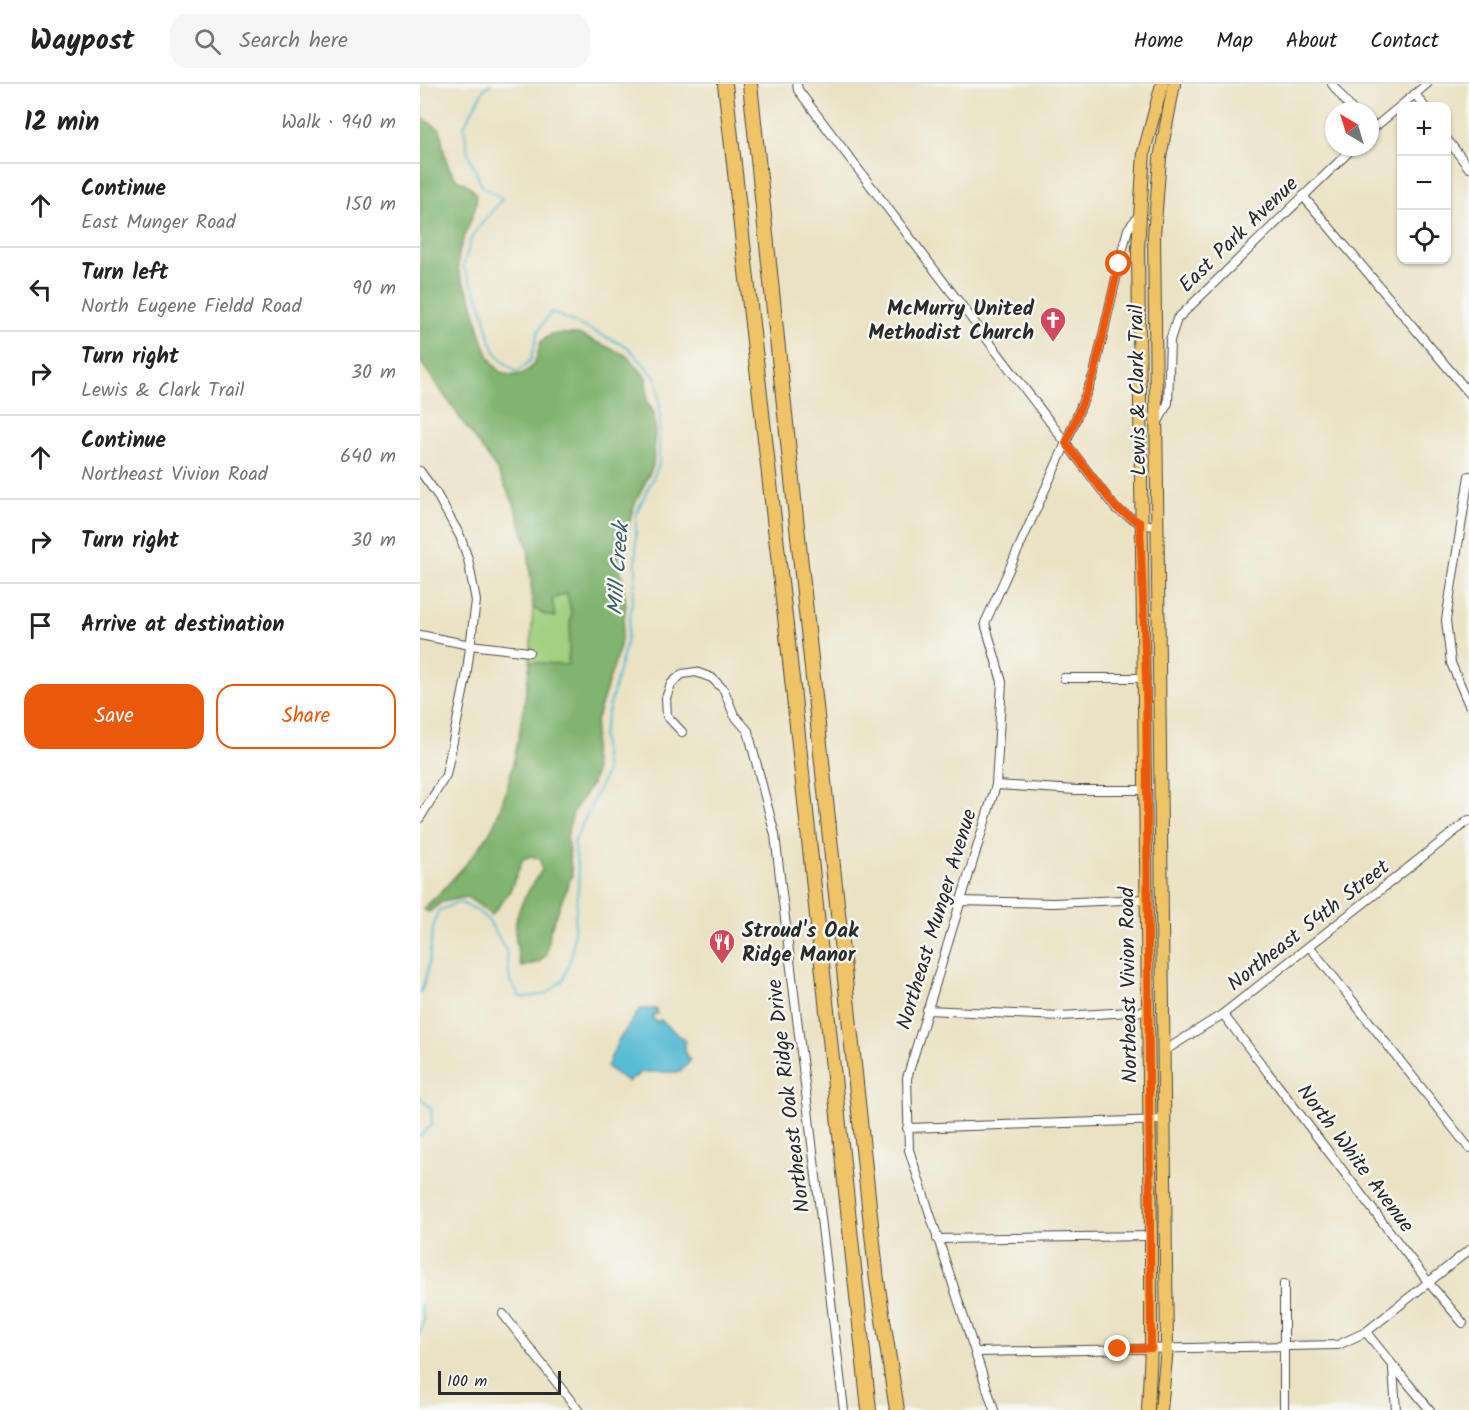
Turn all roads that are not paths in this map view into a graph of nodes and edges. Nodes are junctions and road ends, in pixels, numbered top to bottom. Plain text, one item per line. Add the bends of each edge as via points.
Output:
1 (725, 84) edge
2 (750, 84) edge
3 (1162, 84) edge
4 (1173, 84) edge
5 (1332, 84) edge
6 (1427, 84) edge
7 (797, 87) edge
8 (1415, 94) junction
9 (1346, 102) edge
10 (1421, 102) edge
11 (1379, 124) edge
12 (1451, 145) edge
13 (1345, 156) edge
14 (1469, 168) edge
15 (1303, 196) junction
16 (1139, 215) junction
17 (1469, 393) edge
18 (1157, 423) junction
19 (1066, 443) junction
20 (420, 471) edge
21 (1469, 476) edge
22 (1140, 523) junction
23 (1158, 527) junction
24 (1158, 553) joint
25 (1140, 560) joint
26 (420, 635) edge
27 (470, 645) junction
28 (529, 652) dead end
29 (1064, 678) dead end
30 (1146, 678) junction
31 (1469, 705) edge
32 (682, 732) dead end
33 (996, 785) junction
34 (1146, 790) junction
35 (420, 818) edge
36 (1469, 820) edge
37 (1146, 899) junction
38 (959, 901) junction
39 (1310, 947) junction
40 (927, 1010) junction
41 (1148, 1011) junction
42 (1223, 1014) junction
43 (1164, 1051) junction
44 (1165, 1120) junction
45 (1149, 1121) junction
46 (908, 1128) junction
47 (1469, 1148) edge
48 (1151, 1236) junction
49 (937, 1239) junction
50 (1469, 1250) edge
51 (1429, 1283) junction
52 (1284, 1284) dead end
53 (503, 1314) dead end
54 (1463, 1323) dead end
55 (1366, 1332) junction
56 (1284, 1346) junction
57 (1151, 1348) junction
58 (1167, 1348) junction
59 (977, 1352) junction
60 (1393, 1369) junction
61 (578, 1410) edge
62 (844, 1410) edge
63 (869, 1410) edge
64 (897, 1410) edge
65 (994, 1410) edge
66 (1148, 1410) edge
67 (1161, 1410) edge
68 (1284, 1410) edge
69 (1396, 1410) edge
70 (1430, 1410) edge

1 - 63 highway
2 - 64 highway via 877,1281
3 - 16 main road, Lewis & Clark Trail via 1144,152
4 - 18 main road, Lewis & Clark Trail via 1160,158 1154,235
5 - 9 street
6 - 8 street
7 - 19 street
8 - 10 street
8 - 11 street
12 - 14 street
13 - 15 street, East Park Avenue
15 - 17 street
15 - 18 street, East Park Avenue via 1180,315 1171,335 1168,403
16 - 19 street, Northeast Munger Avenue via 1128,229 1094,374
16 - 22 main road, Lewis & Clark Trail
18 - 23 main road, Lewis & Clark Trail
19 - 22 street via 1116,508
19 - 33 street, Northeast Munger Avenue via 985,623 1002,682
20 - 27 street via 449,514 468,559 476,601
21 - 31 street via 1446,620 1451,663
22 - 23 street
22 - 25 main road, Lewis & Clark Trail
23 - 24 main road, Lewis & Clark Trail
24 - 43 main road, Northeast Vivion Road
25 - 30 main road, Northeast Vivion Road
26 - 27 street
27 - 28 street
27 - 35 street via 446,775
29 - 30 street
30 - 34 main road, Northeast Vivion Road
32 - 62 street, Northeast Oak Ridge Drive via 667,716 666,698 671,684 682,674 696,672 712,678 724,690 734,715 748,731 775,835
33 - 34 street
33 - 38 street, Northeast Munger Avenue
34 - 37 main road, Northeast Vivion Road
36 - 39 street, Northeast 54th Street
37 - 38 street via 1053,903
37 - 41 main road, Northeast Vivion Road
38 - 40 street, Northeast Munger Avenue
39 - 42 street, Northeast 54th Street
39 - 47 street
40 - 41 street via 1061,1016
40 - 46 street, Northeast Munger Avenue via 907,1078
41 - 45 main road, Northeast Vivion Road
42 - 43 street, Northeast 54th Street
42 - 51 street, North White Avenue
43 - 44 main road, Northeast Vivion Road
44 - 45 street
44 - 58 main road, Northeast Vivion Road
45 - 46 street
45 - 48 main road, Northeast Vivion Road
46 - 49 street, Northeast Munger Avenue via 909,1150
48 - 49 street
48 - 57 main road, Northeast Vivion Road
49 - 59 street, Northeast Munger Avenue
50 - 51 street
51 - 54 street, North White Avenue
51 - 55 street
52 - 56 street
53 - 61 street
55 - 56 street via 1338,1344
55 - 60 street
56 - 58 street
56 - 68 street
57 - 58 street
57 - 59 street
57 - 66 main road, Northeast Vivion Road
58 - 67 main road, Northeast Vivion Road
59 - 65 street, Northeast Munger Avenue
60 - 69 street
60 - 70 street via 1407,1380

